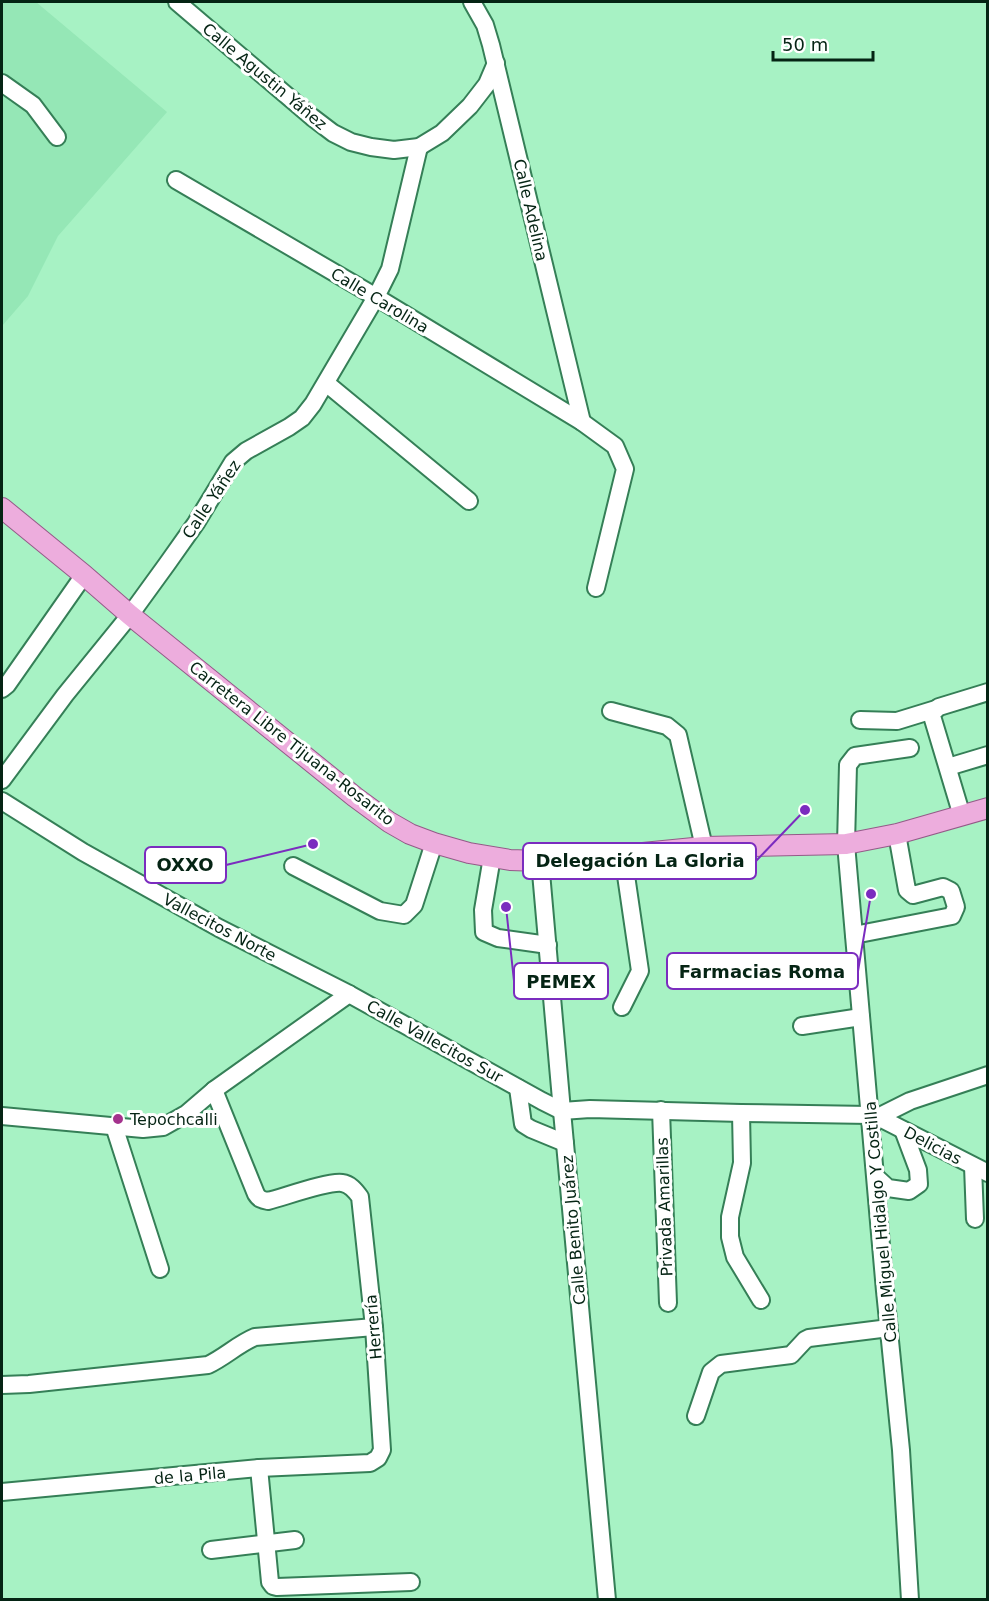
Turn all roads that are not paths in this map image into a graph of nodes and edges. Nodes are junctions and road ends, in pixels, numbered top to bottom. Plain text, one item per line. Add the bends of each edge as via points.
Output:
1 (177, 2) edge
2 (472, 2) edge
3 (496, 63) junction
4 (2, 83) edge
5 (57, 137) dead end
6 (419, 147) junction
7 (176, 180) dead end
8 (376, 297) junction
9 (326, 383) junction
10 (582, 422) junction
11 (469, 501) dead end
12 (2, 508) edge
13 (84, 575) junction
14 (596, 588) dead end
15 (129, 615) junction
16 (2, 689) edge
17 (987, 692) edge
18 (936, 709) junction
19 (611, 711) dead end
20 (860, 720) dead end
21 (910, 748) dead end
22 (987, 755) edge
23 (948, 767) junction
24 (2, 780) edge
25 (2, 801) edge
26 (987, 807) edge
27 (962, 816) junction
28 (897, 834) junction
29 (434, 843) junction
30 (846, 844) junction
31 (704, 847) junction
32 (623, 855) junction
33 (492, 857) junction
34 (540, 861) junction
35 (293, 866) dead end
36 (854, 934) junction
37 (548, 945) junction
38 (349, 994) junction
39 (622, 1007) dead end
40 (861, 1017) junction
41 (802, 1026) dead end
42 (987, 1075) edge
43 (518, 1088) junction
44 (213, 1090) junction
45 (661, 1110) junction
46 (561, 1111) junction
47 (741, 1113) junction
48 (2, 1116) edge
49 (874, 1116) junction
50 (114, 1126) junction
51 (903, 1130) junction
52 (565, 1143) junction
53 (980, 1170) edge
54 (876, 1177) junction
55 (975, 1219) dead end
56 (160, 1269) dead end
57 (761, 1300) dead end
58 (668, 1304) dead end
59 (374, 1327) junction
60 (889, 1328) junction
61 (2, 1385) edge
62 (696, 1416) dead end
63 (378, 1458) joint
64 (259, 1468) junction
65 (2, 1492) edge
66 (295, 1540) dead end
67 (267, 1543) junction
68 (211, 1550) dead end
69 (411, 1582) dead end
70 (608, 1599) edge
71 (910, 1599) edge

1 - 6 street, Calle Agustin Yáñez via 333,133 371,147
2 - 3 street, Calle Adelina via 485,25
3 - 6 street, Calle Agustin Yáñez via 487,84 470,106 442,133
3 - 10 street, Calle Adelina
4 - 5 street via 33,105
6 - 8 street, Calle Yáñez via 390,269
7 - 8 street, Calle Carolina
8 - 9 street, Calle Yáñez
8 - 10 street, Calle Carolina
9 - 11 street
9 - 15 street, Calle Yáñez via 302,418 233,462 196,523
10 - 14 street, Calle Carolina via 615,446 625,469
12 - 13 main road, Carretera Libre Tijuana-Rosarito
13 - 15 main road, Carretera Libre Tijuana-Rosarito
13 - 16 street
15 - 24 street, Calle Yáñez
15 - 29 main road, Carretera Libre Tijuana-Rosarito via 355,797 389,822
17 - 18 street
18 - 20 street via 897,721
18 - 23 street via 932,716
19 - 31 street via 667,726 678,735
21 - 30 street, Calle Miguel Hidalgo Y Costilla via 855,756 848,765
22 - 23 street
23 - 27 street
25 - 38 street, Vallecitos Norte via 208,922
26 - 27 main road, Carretera Libre Tijuana-Rosarito
27 - 28 main road, Carretera Libre Tijuana-Rosarito
28 - 30 main road, Carretera Libre Tijuana-Rosarito
28 - 36 street via 908,890 913,895 943,887 951,891 956,907 952,916
29 - 33 main road, Carretera Libre Tijuana-Rosarito
29 - 35 street via 414,905 404,915 380,910
30 - 31 main road, Carretera Libre Tijuana-Rosarito
30 - 36 street, Calle Miguel Hidalgo Y Costilla
31 - 32 main road, Carretera Libre Tijuana-Rosarito
32 - 34 main road, Carretera Libre Tijuana-Rosarito
32 - 39 street via 640,971
33 - 34 main road, Carretera Libre Tijuana-Rosarito
33 - 37 street via 483,910 484,932 498,939
34 - 37 street, Calle Benito Juárez
36 - 40 street, Calle Miguel Hidalgo Y Costilla
37 - 46 street, Calle Benito Juárez
38 - 43 street, Calle Vallecitos Sur
38 - 44 street, Calle Vallecitos Sur
40 - 41 street
40 - 49 street, Calle Miguel Hidalgo Y Costilla
42 - 49 street
43 - 46 street, Calle Vallecitos Sur
43 - 52 street via 523,1124
44 - 50 street, Calle Vallecitos Sur via 186,1114 163,1127
44 - 59 street, Herrería via 259,1198 268,1200 335,1183 356,1190 360,1197
45 - 46 street
45 - 47 street
45 - 58 street, Privada Amarillas
46 - 52 street, Calle Benito Juárez
47 - 49 street
47 - 57 street via 742,1163 730,1217 730,1237 735,1257
48 - 50 street, Calle Vallecitos Sur
49 - 51 street, Delicias
49 - 54 street, Calle Miguel Hidalgo Y Costilla
50 - 56 street
51 - 53 street, Delicias
51 - 54 street via 918,1170 919,1184 909,1191 888,1188
52 - 70 street, Calle Benito Juárez
53 - 55 street
54 - 60 street, Calle Miguel Hidalgo Y Costilla
59 - 61 street via 255,1337 208,1365
59 - 63 street, Herrería via 382,1450
60 - 62 street via 809,1338 792,1355 721,1364 711,1372
60 - 71 street, Calle Miguel Hidalgo Y Costilla
63 - 64 street, de la Pila via 370,1462
64 - 65 street, de la Pila
64 - 67 street
66 - 67 street
67 - 68 street
67 - 69 street via 273,1586

